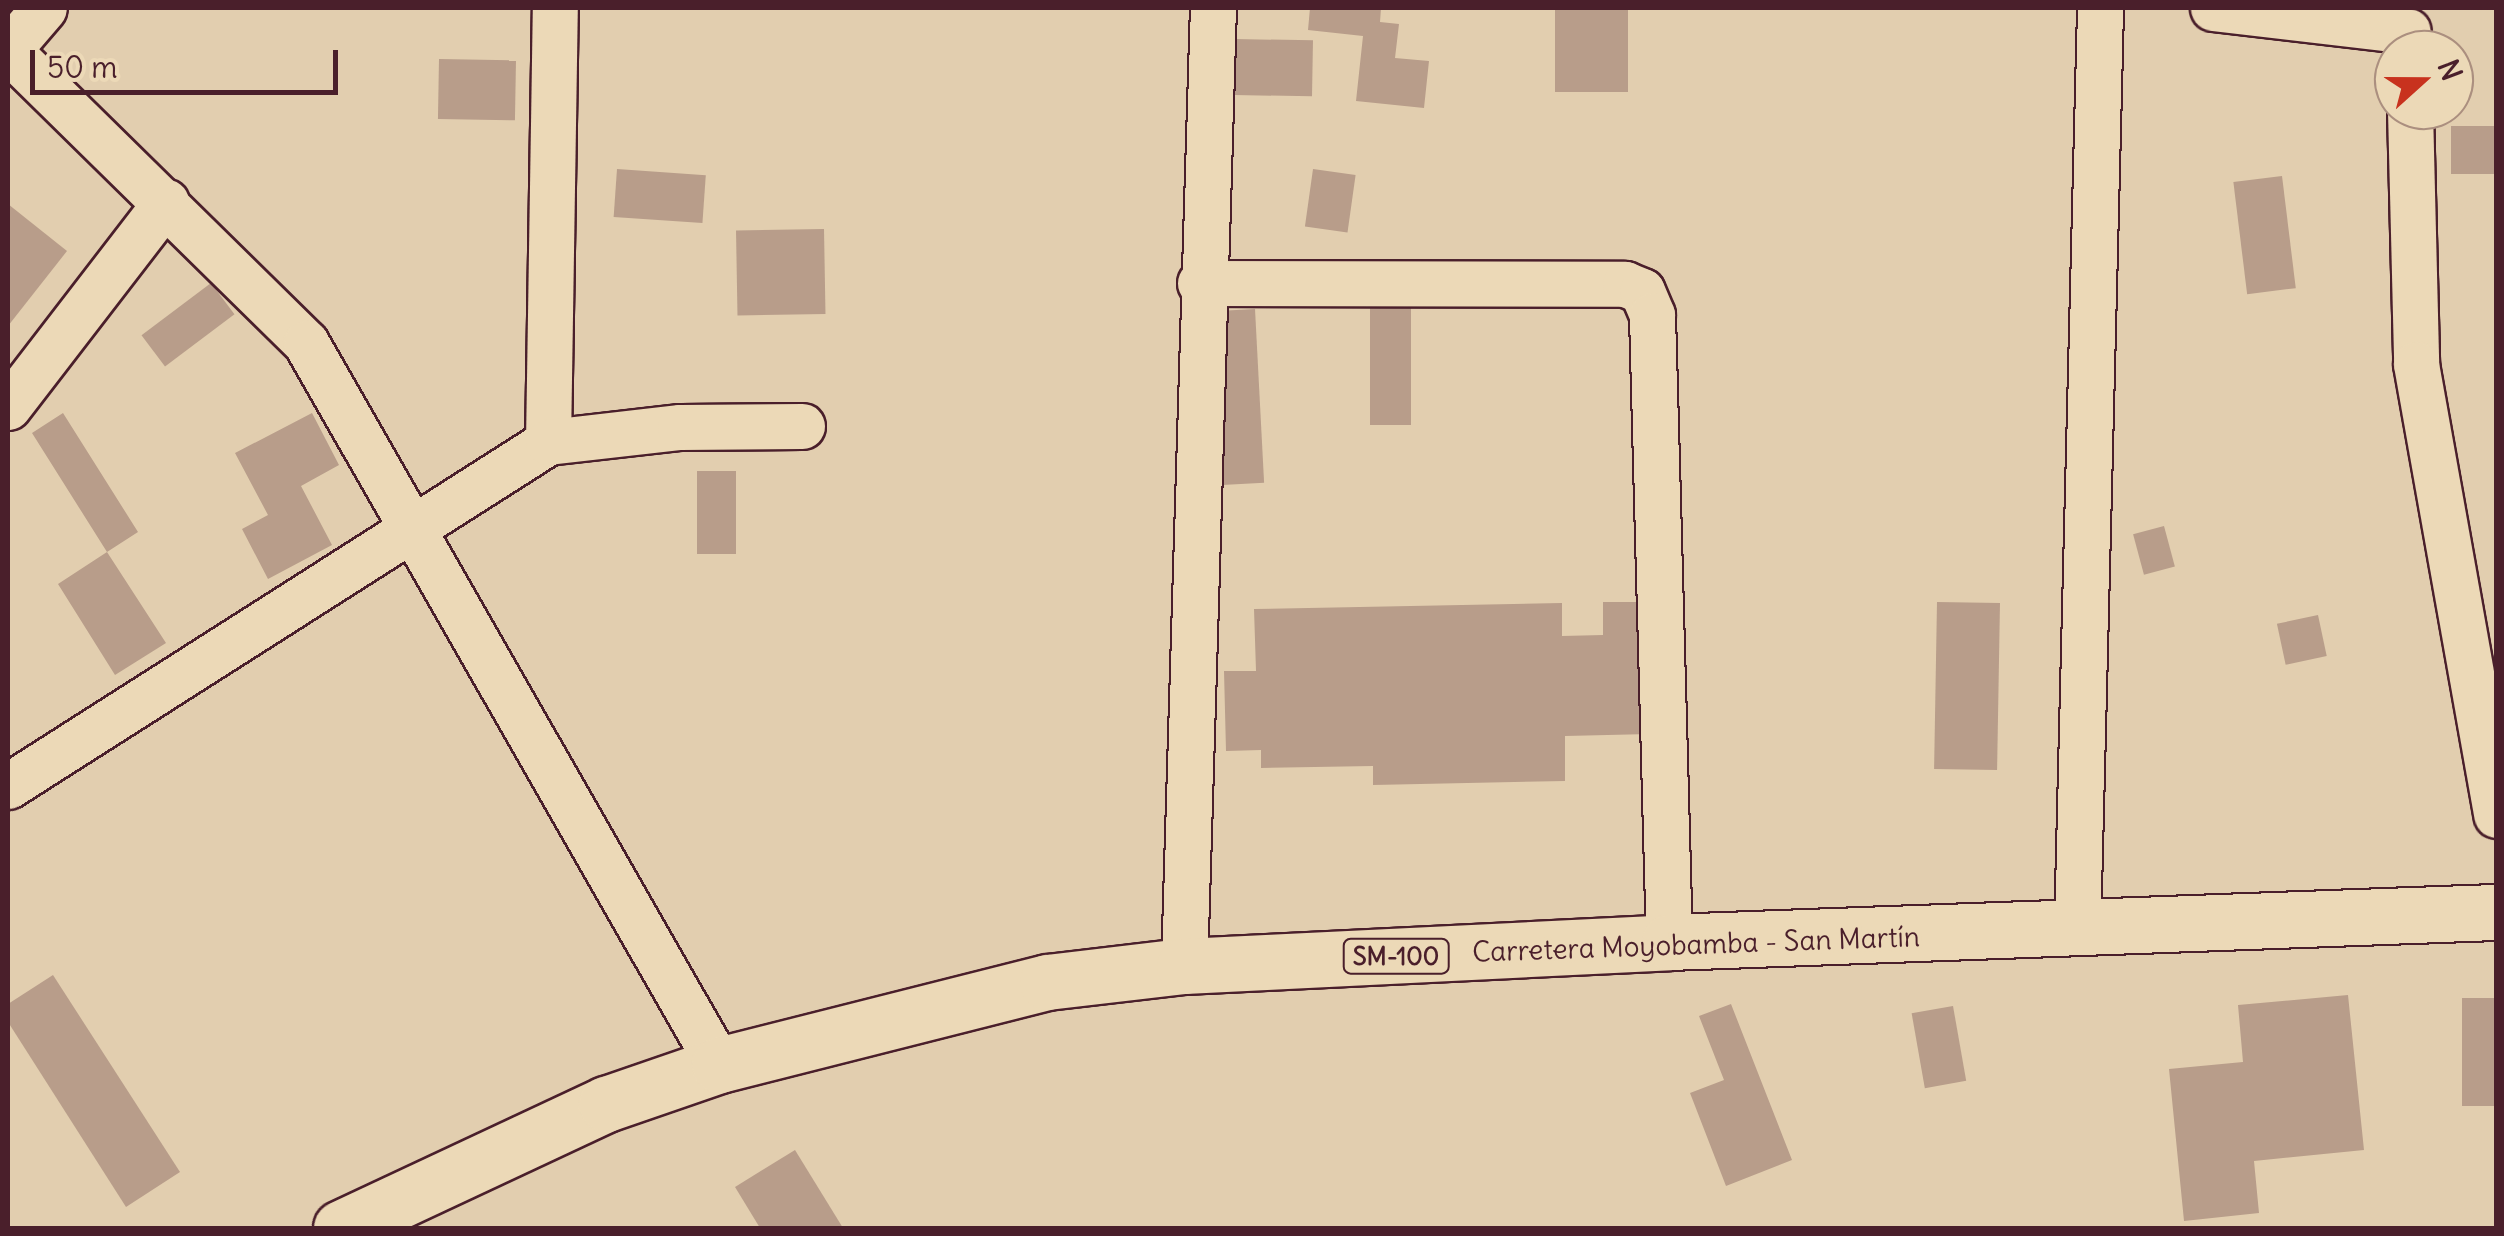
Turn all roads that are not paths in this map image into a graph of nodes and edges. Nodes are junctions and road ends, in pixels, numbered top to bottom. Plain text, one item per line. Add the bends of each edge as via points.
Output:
1 (44, 8) edge
2 (556, 8) edge
3 (1212, 8) edge
4 (2100, 8) edge
5 (2213, 8) edge
6 (2408, 29) edge
7 (8, 50) edge
8 (2410, 130) edge
9 (166, 202) junction
10 (1200, 283) junction
11 (8, 407) edge
12 (802, 426) dead end
13 (548, 442) junction
14 (415, 530) junction
15 (8, 786) edge
16 (2496, 815) edge
17 (2496, 912) edge
18 (2077, 930) junction
19 (1669, 942) junction
20 (1184, 966) junction
21 (719, 1065) junction
22 (340, 1228) edge

1 - 7 street
2 - 13 street
3 - 10 street
4 - 18 street
5 - 6 street
7 - 9 street
8 - 16 street via 2416,364
9 - 11 street
9 - 14 street via 306,344
10 - 19 street via 1625,284 1642,291 1652,315
10 - 20 street
12 - 13 street via 680,427
13 - 14 street
14 - 15 street
14 - 21 street
17 - 18 main road, Carretera Moyobamba - San Martín / SM-100
18 - 19 main road, Carretera Moyobamba - San Martín / SM-100
19 - 20 main road, Carretera Moyobamba - San Martín / SM-100
20 - 21 main road, Carretera Moyobamba - San Martín / SM-100 via 1048,982
21 - 22 main road, Carretera Moyobamba - San Martín / SM-100 via 606,1104

